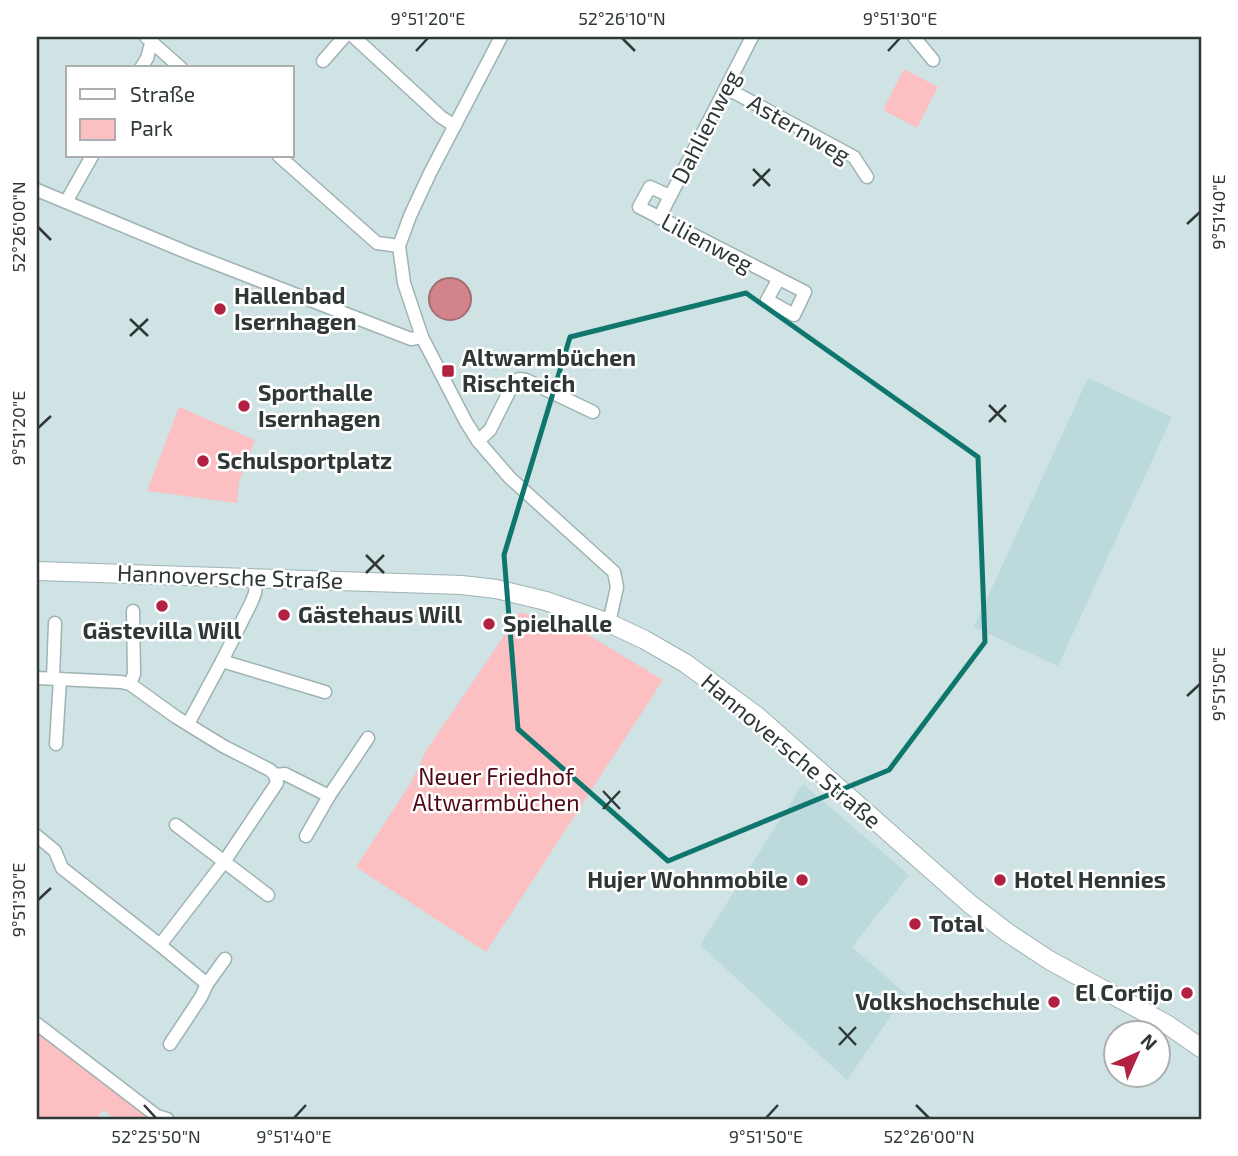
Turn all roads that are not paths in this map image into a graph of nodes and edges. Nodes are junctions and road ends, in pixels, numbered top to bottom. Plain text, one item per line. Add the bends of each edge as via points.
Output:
1 (345, 37) edge
2 (354, 37) edge
3 (501, 37) edge
4 (752, 37) edge
5 (914, 37) edge
6 (150, 38) edge
7 (933, 60) dead end
8 (323, 61) dead end
9 (142, 66) edge
10 (179, 66) edge
11 (726, 88) junction
12 (455, 126) junction
13 (91, 158) edge
14 (281, 158) edge
15 (867, 177) dead end
16 (37, 190) edge
17 (670, 197) junction
18 (66, 202) junction
19 (659, 218) junction
20 (400, 246) junction
21 (778, 280) dead end
22 (422, 337) junction
23 (593, 412) dead end
24 (478, 441) junction
25 (37, 571) edge
26 (256, 579) junction
27 (133, 611) dead end
28 (609, 623) junction
29 (55, 624) dead end
30 (222, 661) junction
31 (37, 678) edge
32 (56, 678) junction
33 (130, 684) junction
34 (325, 692) dead end
35 (188, 724) junction
36 (368, 738) dead end
37 (56, 744) dead end
38 (275, 775) junction
39 (329, 796) junction
40 (176, 825) dead end
41 (37, 836) edge
42 (306, 836) dead end
43 (225, 862) junction
44 (268, 895) dead end
45 (160, 945) junction
46 (225, 959) dead end
47 (207, 984) junction
48 (37, 1024) edge
49 (170, 1044) dead end
50 (1201, 1048) edge
51 (167, 1119) edge

1 - 8 street
2 - 12 street
3 - 12 street
4 - 11 street, Dahlienweg
5 - 7 street
6 - 9 street
6 - 10 street
11 - 15 street, Asternweg via 854,157
11 - 17 street, Dahlienweg
12 - 20 street
13 - 18 street
14 - 20 street via 377,243
16 - 18 street
17 - 19 street, Dahlienweg
17 - 19 street, Lilienweg via 650,187 639,207
18 - 22 street via 411,339
19 - 21 street, Lilienweg
20 - 22 street via 404,283
22 - 24 street
23 - 24 street via 519,379 490,430
24 - 28 street via 510,478 614,572 617,587
25 - 26 main road, Hannoversche Straße
26 - 28 main road, Hannoversche Straße via 496,589
26 - 30 street via 252,601
27 - 33 street via 134,674
28 - 50 main road, Hannoversche Straße via 685,663 747,709 1008,933
29 - 32 street
30 - 34 street
30 - 35 street
31 - 32 street
32 - 33 street
32 - 37 street
33 - 35 street
35 - 38 street
36 - 39 street
38 - 39 street via 285,774
38 - 43 street via 277,783
39 - 42 street
40 - 43 street
41 - 45 street via 55,851 62,868
43 - 44 street
43 - 45 street
45 - 47 street
46 - 47 street
47 - 49 street
48 - 51 street

